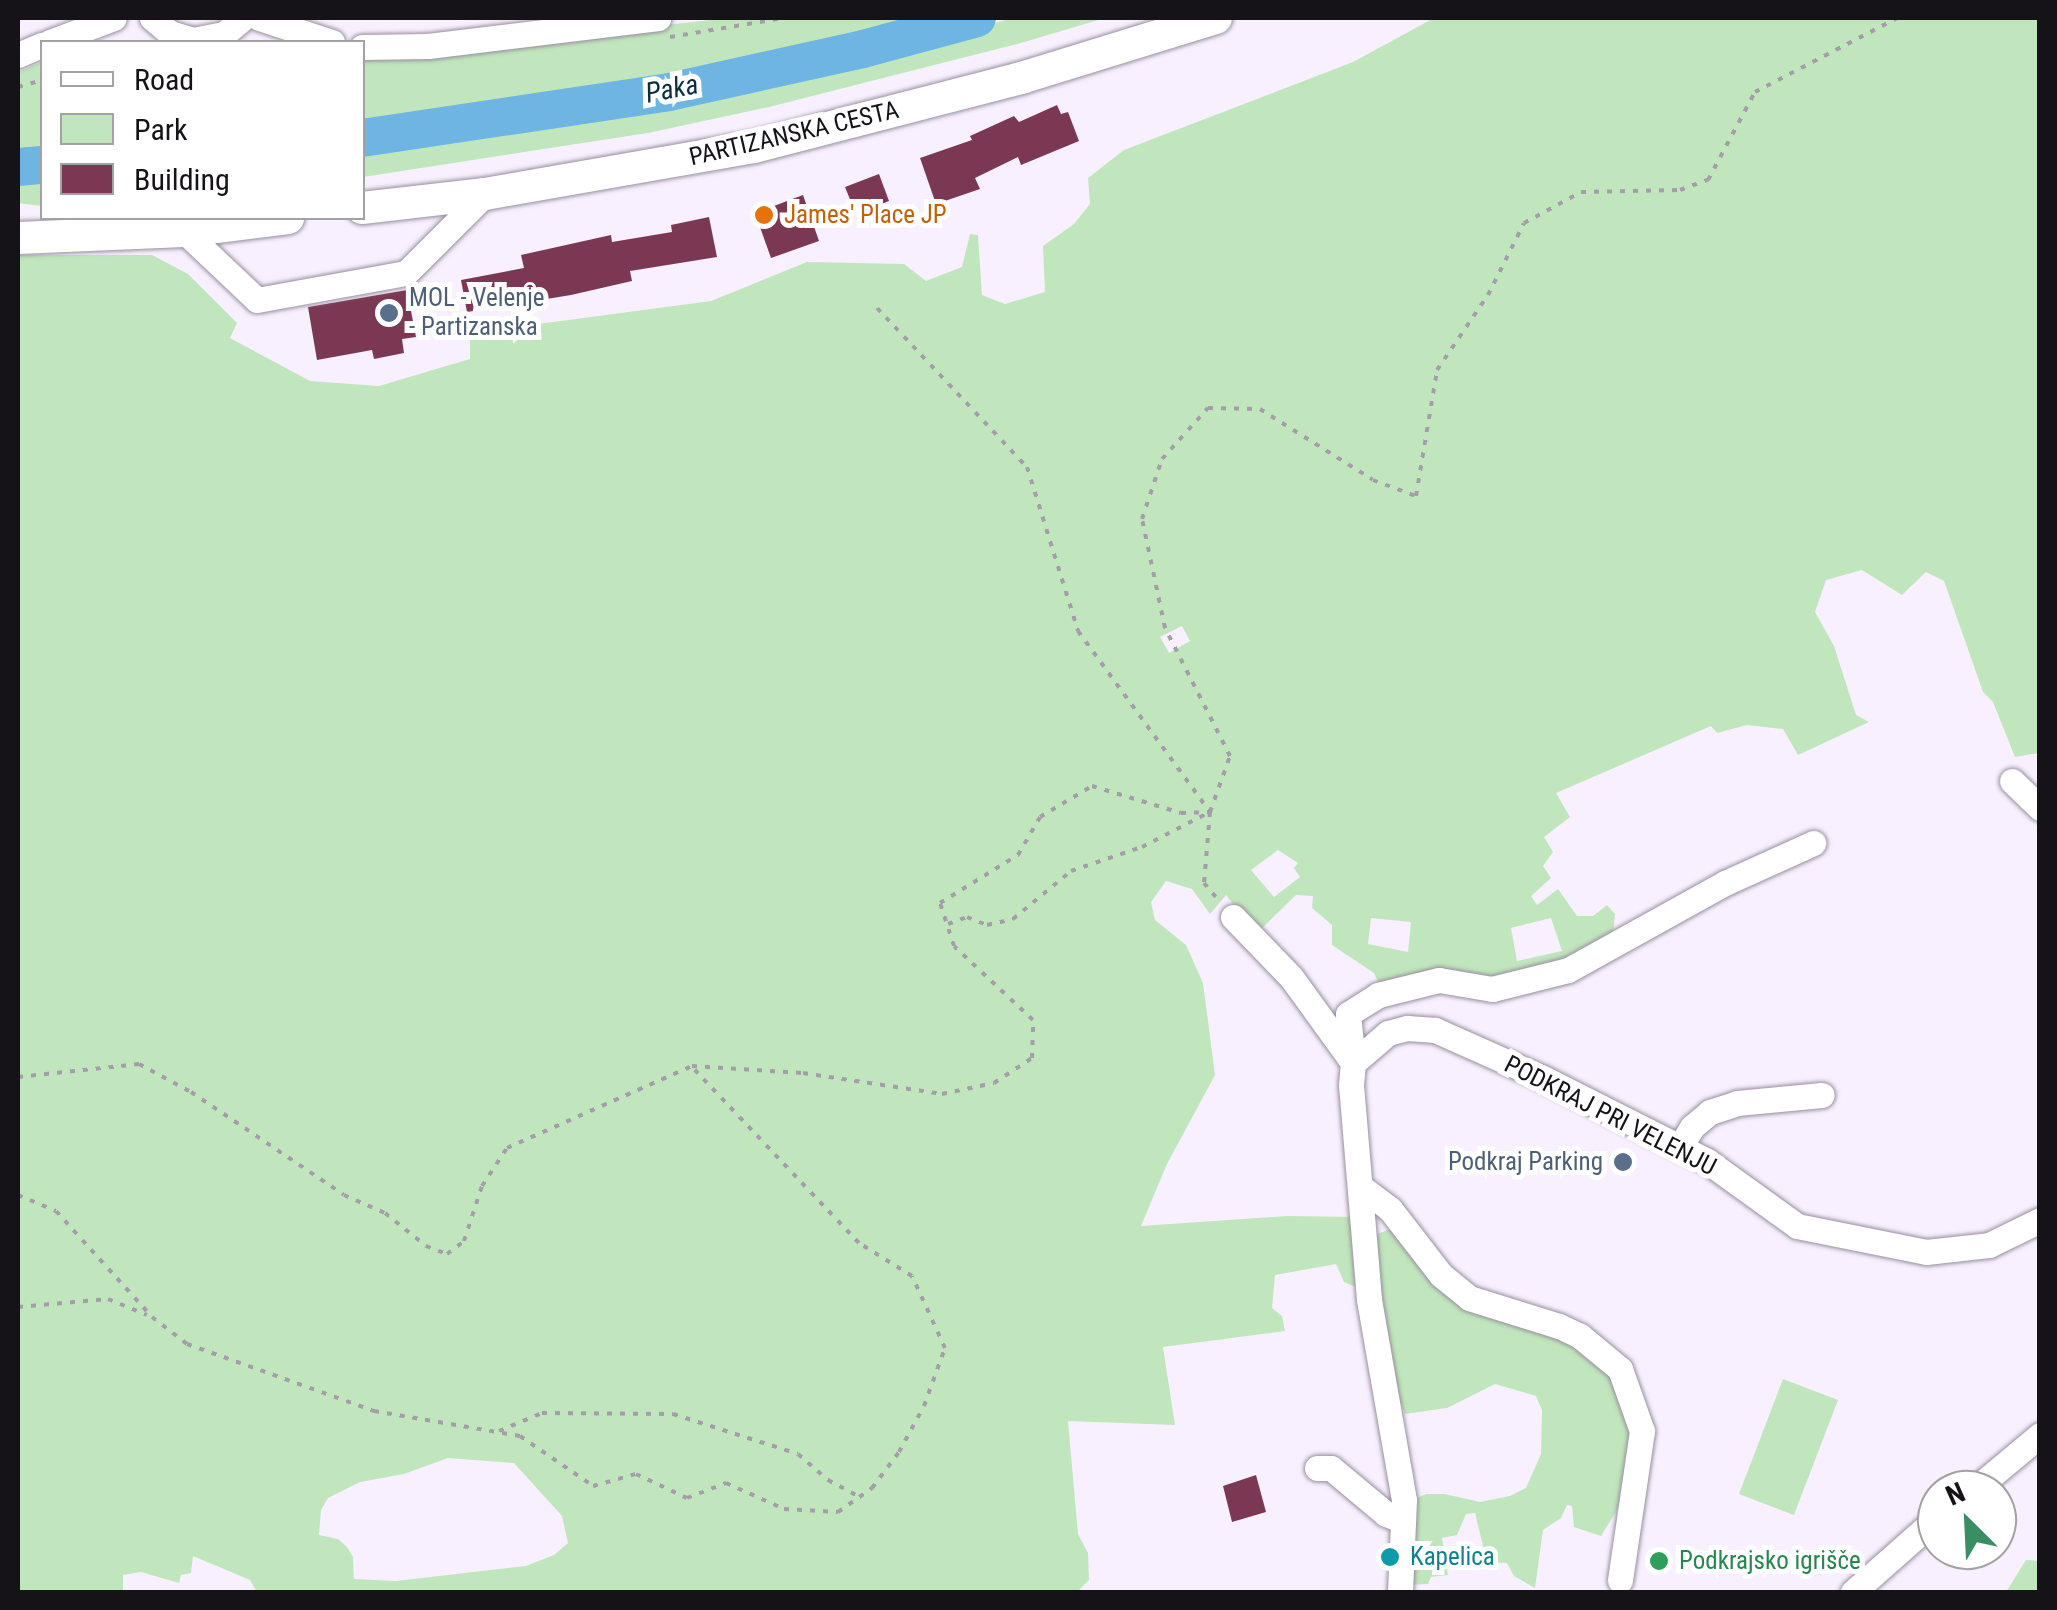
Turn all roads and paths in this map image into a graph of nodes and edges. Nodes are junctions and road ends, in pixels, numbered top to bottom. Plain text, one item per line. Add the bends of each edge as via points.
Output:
1 (114, 18) edge
2 (152, 18) edge
3 (242, 18) edge
4 (259, 18) edge
5 (658, 18) edge
6 (1216, 18) edge
7 (1897, 18) edge
8 (55, 40) edge
9 (190, 40) edge
10 (197, 40) edge
11 (326, 40) edge
12 (365, 46) edge
13 (485, 194) junction
14 (365, 208) edge
15 (254, 220) edge
16 (185, 224) edge
17 (18, 238) edge
18 (877, 308) dead end
19 (2012, 782) dead end
20 (2040, 808) edge
21 (1210, 812) junction
22 (1813, 844) dead end
23 (1233, 918) joint
24 (947, 924) junction
25 (1353, 1063) junction
26 (692, 1066) junction
27 (18, 1077) edge
28 (1822, 1096) dead end
29 (1680, 1147) junction
30 (1362, 1188) junction
31 (18, 1195) edge
32 (2040, 1220) edge
33 (18, 1308) edge
34 (152, 1317) junction
35 (496, 1432) junction
36 (2040, 1435) edge
37 (1317, 1468) dead end
38 (1998, 1470) edge
39 (860, 1497) junction
40 (1403, 1521) junction
41 (1917, 1535) edge
42 (1620, 1580) dead end
43 (1400, 1592) edge
44 (1852, 1592) edge

1 - 8 street
2 - 9 street
3 - 10 street via 224,34
4 - 11 street
5 - 12 street via 428,46
6 - 13 main road, PARTIZANSKA CESTA via 1021,78 754,147
7 - 21 path via 1755,92 1708,180 1680,190 1582,192 1524,223 1488,295 1437,370 1416,496 1373,480 1260,409 1208,408 1162,459 1142,518 1166,628 1230,756
13 - 14 main road, PARTIZANSKA CESTA
13 - 16 street via 406,273 257,300
15 - 16 main road
16 - 17 main road
18 - 21 path via 1028,467 1078,631
19 - 20 street
21 - 23 path via 1204,883
21 - 24 path via 1142,847 1070,871 1013,919 987,925 967,917
21 - 24 path via 1180,813 1092,786 1040,818 1018,855 940,904
22 - 25 street via 1724,882 1568,970 1492,989 1439,980 1378,996 1348,1014
23 - 25 street via 1291,977
24 - 26 path via 954,946 1033,1020 1032,1058 994,1083 942,1094
25 - 29 street, PODKRAJ PRI VELENJU via 1388,1033 1434,1030
25 - 30 street
26 - 27 path via 507,1148 482,1186 464,1241 447,1254 140,1064
26 - 39 path via 859,1243 912,1276 946,1348 899,1452
28 - 29 street via 1737,1103 1710,1112
29 - 32 street, PODKRAJ PRI VELENJU via 1778,1216 1830,1236 1926,1252 1962,1250 1989,1245
30 - 40 street via 1369,1299 1396,1432
30 - 42 street via 1390,1209 1441,1275 1469,1298 1580,1336 1620,1370 1642,1430
31 - 34 path via 56,1211
33 - 34 path via 108,1299
34 - 35 path via 187,1344 374,1411
35 - 39 path via 542,1413 672,1414 798,1454
35 - 39 path via 520,1436 593,1486 636,1474 687,1498 726,1483 784,1509 838,1512
36 - 38 street
37 - 40 street via 1332,1468
40 - 43 street
41 - 44 street

